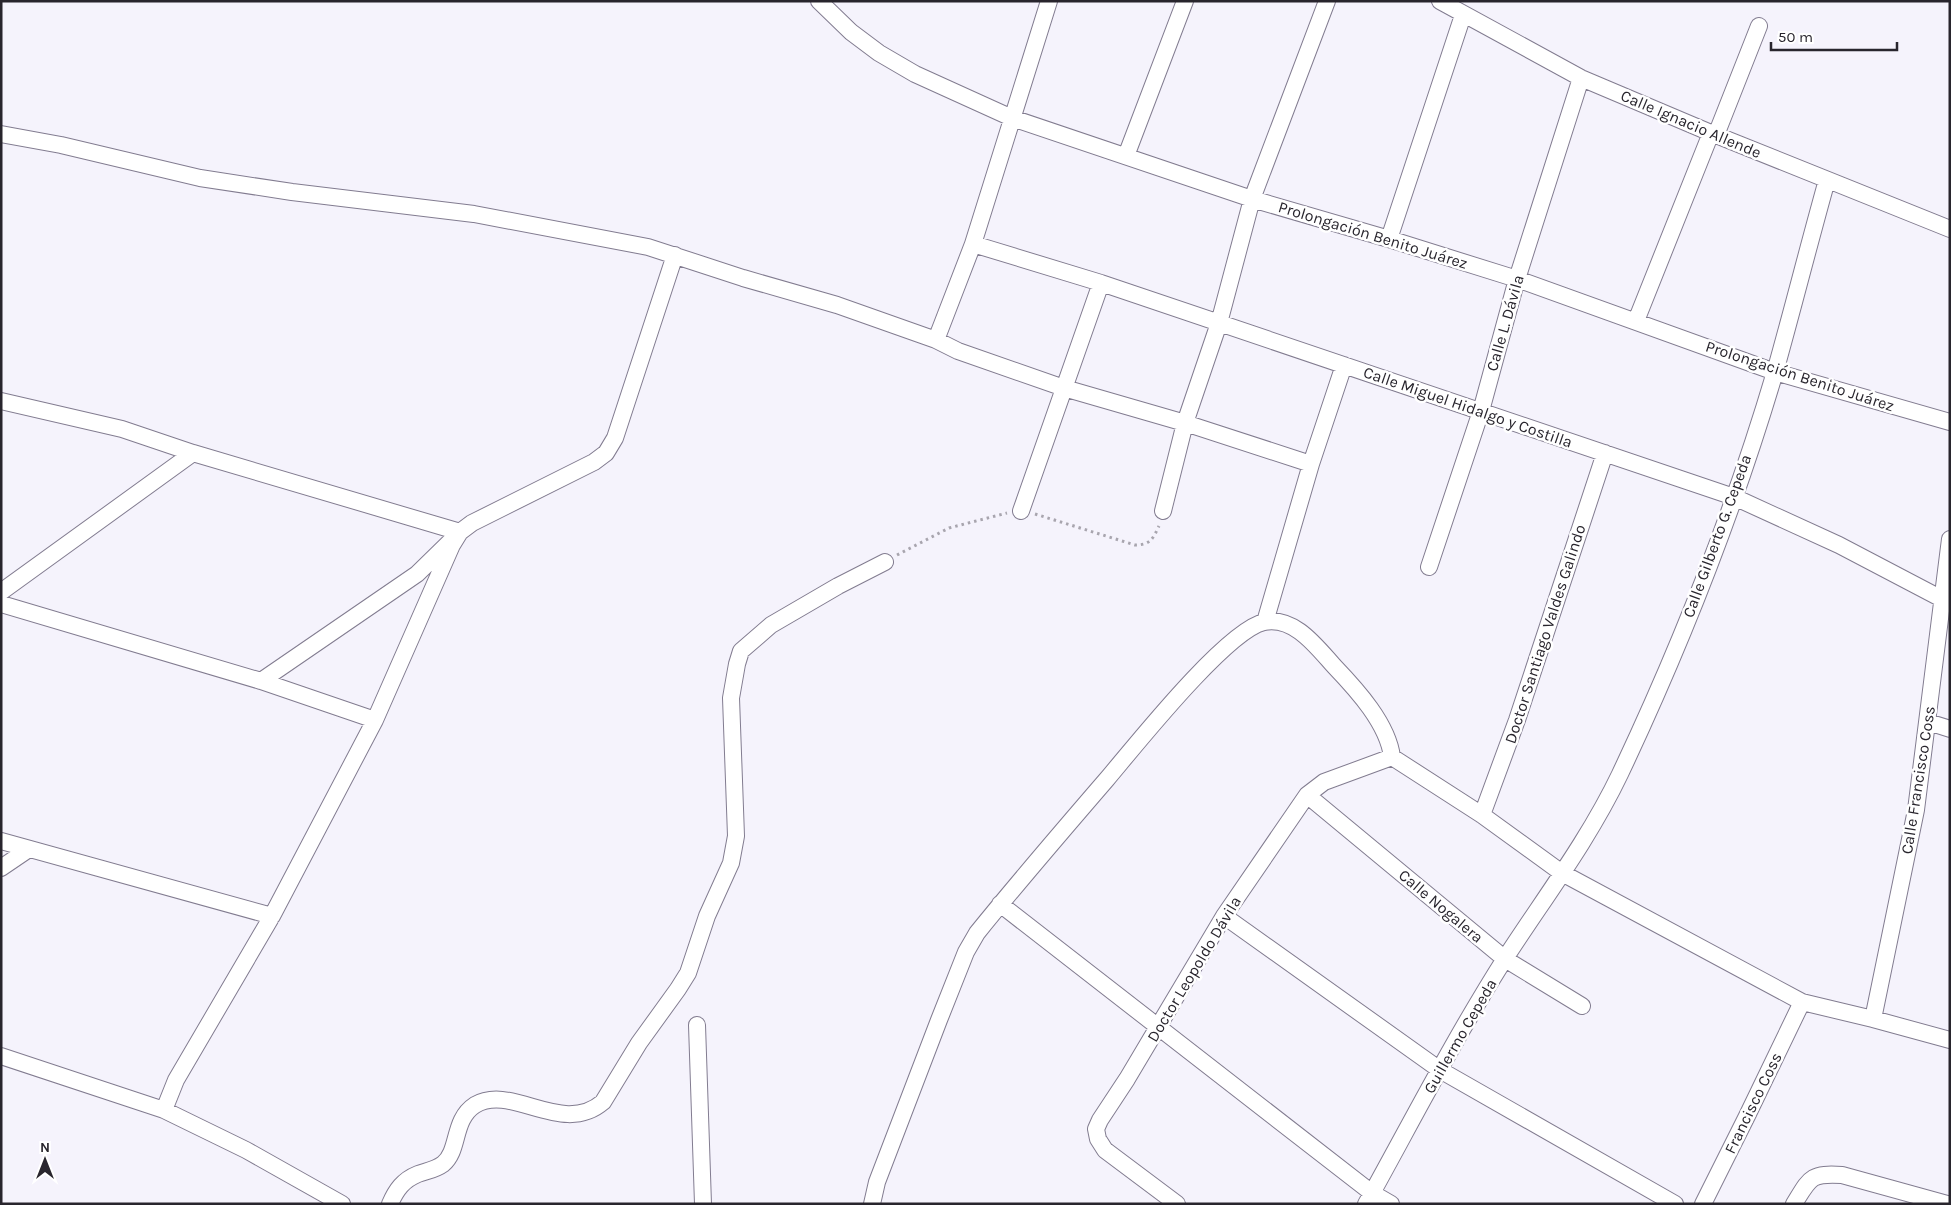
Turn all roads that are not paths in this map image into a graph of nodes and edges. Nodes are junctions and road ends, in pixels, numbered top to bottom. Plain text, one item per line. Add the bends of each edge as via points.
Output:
1 (819, 1) edge
2 (1049, 1) edge
3 (1185, 1) edge
4 (1327, 1) edge
5 (1440, 1) edge
6 (1463, 15) junction
7 (1759, 26) dead end
8 (1581, 78) junction
9 (1012, 118) junction
10 (1, 134) edge
11 (1714, 134) junction
12 (1126, 156) junction
13 (1826, 180) junction
14 (1252, 199) junction
15 (1950, 229) edge
16 (1389, 239) junction
17 (973, 244) junction
18 (675, 256) junction
19 (1517, 279) junction
20 (1101, 283) junction
21 (1636, 321) junction
22 (1219, 323) junction
23 (936, 340) junction
24 (1344, 365) junction
25 (1775, 372) junction
26 (1064, 388) junction
27 (1, 401) edge
28 (1481, 411) junction
29 (1185, 422) junction
30 (1950, 422) edge
31 (193, 453) junction
32 (1605, 453) junction
33 (1311, 464) junction
34 (1734, 496) junction
35 (1021, 510) road end
36 (1163, 511) road end
37 (460, 532) junction
38 (1950, 539) edge
39 (885, 562) road end
40 (1429, 567) dead end
41 (1, 592) edge
42 (1946, 600) edge
43 (1, 604) edge
44 (1265, 622) junction
45 (261, 681) junction
46 (375, 720) junction
47 (1928, 722) junction
48 (1950, 728) edge
49 (1392, 757) junction
50 (1307, 795) junction
51 (1482, 815) junction
52 (1, 841) edge
53 (29, 849) junction
54 (1, 868) edge
55 (1562, 874) junction
56 (1000, 904) junction
57 (272, 916) junction
58 (1224, 916) junction
59 (1505, 959) junction
60 (1802, 1002) junction
61 (1582, 1006) dead end
62 (1873, 1019) junction
63 (697, 1025) dead end
64 (1158, 1026) junction
65 (1950, 1040) edge
66 (1, 1056) edge
67 (1440, 1070) junction
68 (164, 1110) junction
69 (1369, 1198) edge
70 (342, 1204) edge
71 (390, 1204) edge
72 (703, 1204) edge
73 (872, 1204) edge
74 (1176, 1204) edge
75 (1391, 1204) edge
76 (1675, 1204) edge
77 (1703, 1204) edge
78 (1794, 1204) edge
79 (1947, 1204) edge

1 - 9 street, Prolongación Benito Juárez via 845,27 879,53 915,74
2 - 9 street
3 - 12 street
4 - 14 street
5 - 6 street, Calle Ignacio Allende
6 - 8 street, Calle Ignacio Allende
6 - 16 street
7 - 11 street
8 - 11 street, Calle Ignacio Allende
8 - 19 street, Calle L. Dávila
9 - 12 street, Prolongación Benito Juárez
9 - 17 street
10 - 18 street via 200,178 474,214 602,237
11 - 13 street, Calle Ignacio Allende
11 - 21 street
12 - 14 street, Prolongación Benito Juárez
13 - 15 street, Calle Ignacio Allende
13 - 25 street, Calle Gilberto G. Cepeda
14 - 16 street, Prolongación Benito Juárez
14 - 22 street
16 - 19 street, Prolongación Benito Juárez
17 - 20 street, Calle Miguel Hidalgo y Costilla
17 - 23 street
18 - 23 street via 837,305
18 - 37 street via 615,438 606,453
19 - 21 street, Prolongación Benito Juárez
19 - 28 street, Calle L. Dávila
20 - 22 street, Calle Miguel Hidalgo y Costilla
20 - 26 street
21 - 25 street, Prolongación Benito Juárez
22 - 24 street, Calle Miguel Hidalgo y Costilla
22 - 29 street
23 - 26 street via 958,351
24 - 28 street, Calle Miguel Hidalgo y Costilla
24 - 33 street
25 - 30 street, Prolongación Benito Juárez
25 - 34 street, Calle Gilberto G. Cepeda
26 - 29 street
26 - 35 street
27 - 31 street via 122,429
28 - 32 street, Calle Miguel Hidalgo y Costilla
28 - 40 street, Calle L. Dávila
29 - 33 street
29 - 36 street
31 - 37 street
31 - 41 street
32 - 34 street, Calle Miguel Hidalgo y Costilla
32 - 51 street, Doctor Santiago Valdes Galindo via 1517,720
33 - 44 street
34 - 42 street, Calle Miguel Hidalgo y Costilla via 1840,545
34 - 55 street, Calle Gilberto G. Cepeda via 1678,642 1619,775 1588,835
37 - 45 street via 417,574
37 - 46 street
38 - 42 street, Calle Francisco Coss
39 - 71 street via 771,625 741,651 731,698 736,836 731,863 712,903 688,973 603,1102 596,1108 572,1115 504,1100 488,1100 474,1106 457,1128 451,1153 444,1164 404,1182
42 - 47 street, Calle Francisco Coss
43 - 45 street
44 - 49 street via 1285,623 1294,628 1344,676 1384,730
44 - 56 street via 1237,637 1175,699
45 - 46 street
46 - 57 street
47 - 48 street
47 - 62 street, Calle Francisco Coss via 1916,810
49 - 50 street, Doctor Leopoldo Dávila via 1324,782
49 - 51 street
50 - 58 street, Doctor Leopoldo Dávila
50 - 59 street, Calle Nogalera
51 - 55 street
52 - 53 street
53 - 54 street
53 - 57 street
55 - 59 street, Guillermo Cepeda
55 - 60 street
56 - 64 street
56 - 73 street via 966,952 877,1182
57 - 68 street via 201,1035 176,1080
58 - 64 street, Doctor Leopoldo Dávila
58 - 67 street
59 - 61 street, Calle Nogalera
59 - 67 street, Guillermo Cepeda
60 - 62 street
60 - 77 street, Francisco Coss
62 - 65 street
63 - 72 street
64 - 69 street
64 - 74 street, Doctor Leopoldo Dávila via 1100,1120 1096,1134 1105,1150
66 - 68 street
67 - 69 street, Guillermo Cepeda
67 - 76 street
68 - 70 street via 246,1150
69 - 75 street
78 - 79 street via 1806,1183 1826,1174 1842,1175

